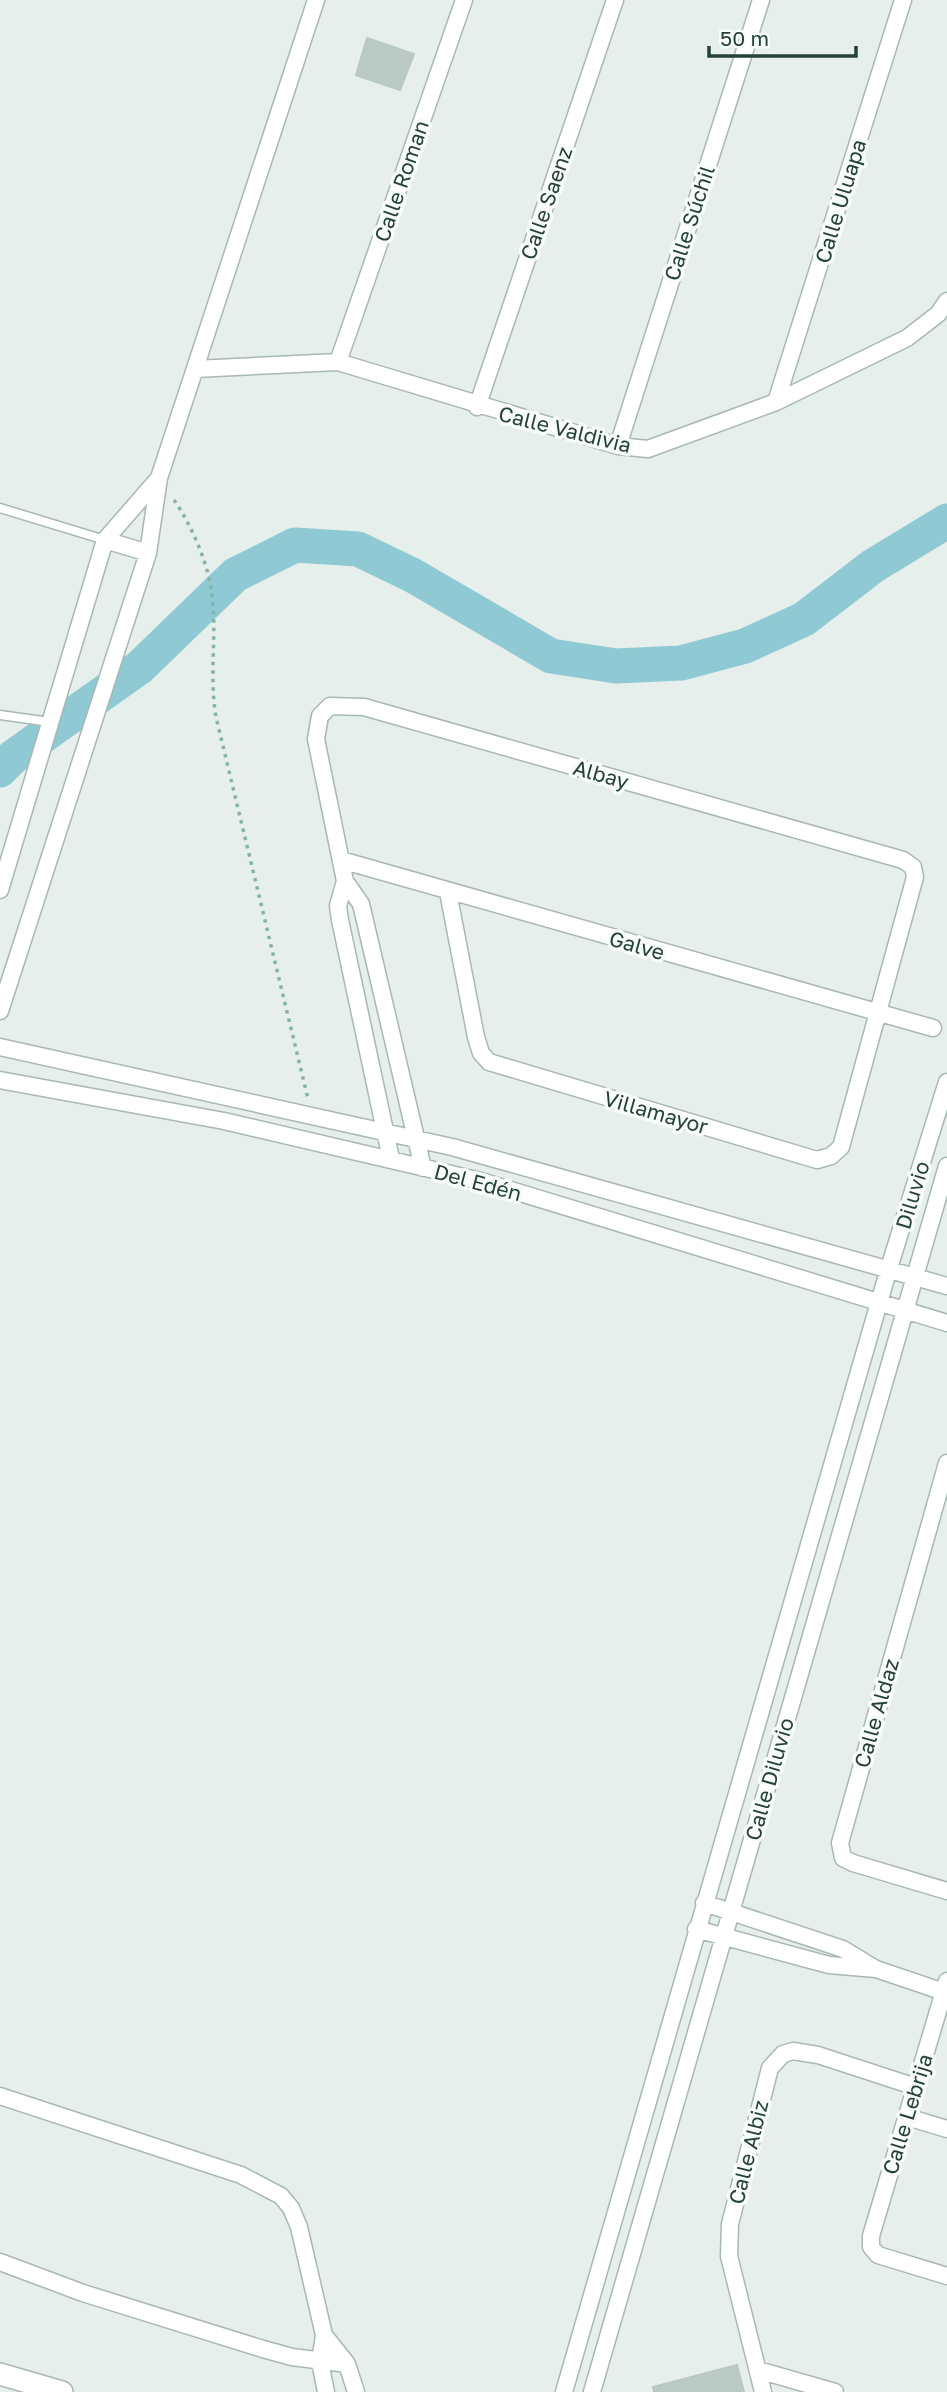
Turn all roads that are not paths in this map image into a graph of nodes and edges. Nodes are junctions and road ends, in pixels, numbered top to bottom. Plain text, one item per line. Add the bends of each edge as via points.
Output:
1 (316, 0) edge
2 (464, 0) edge
3 (615, 0) edge
4 (761, 0) edge
5 (903, 0) edge
6 (947, 301) edge
7 (338, 362) junction
8 (195, 369) junction
9 (776, 402) junction
10 (477, 407) junction
11 (618, 446) junction
12 (159, 478) junction
13 (0, 508) edge
14 (105, 540) junction
15 (149, 553) junction
16 (0, 715) edge
17 (50, 722) junction
18 (341, 860) junction
19 (345, 881) junction
20 (0, 890) edge
21 (448, 892) junction
22 (879, 1006) junction
23 (0, 1011) edge
24 (933, 1028) dead end
25 (0, 1046) edge
26 (0, 1080) edge
27 (947, 1082) edge
28 (384, 1131) junction
29 (416, 1139) junction
30 (391, 1160) junction
31 (947, 1166) edge
32 (423, 1168) junction
33 (889, 1268) junction
34 (914, 1276) junction
35 (947, 1286) edge
36 (880, 1302) junction
37 (905, 1311) junction
38 (947, 1323) edge
39 (947, 1463) edge
40 (947, 1891) edge
41 (704, 1903) junction
42 (730, 1913) junction
43 (696, 1929) junction
44 (723, 1937) junction
45 (876, 1969) junction
46 (946, 1989) edge
47 (916, 2087) junction
48 (0, 2096) edge
49 (906, 2117) junction
50 (947, 2129) edge
51 (0, 2262) edge
52 (947, 2276) edge
53 (324, 2335) junction
54 (320, 2362) junction
55 (347, 2364) junction
56 (758, 2370) junction
57 (2, 2374) edge
58 (62, 2392) edge
59 (326, 2392) edge
60 (356, 2392) edge
61 (564, 2392) edge
62 (592, 2392) edge
63 (763, 2392) edge
64 (835, 2392) edge

1 - 8 street
2 - 7 street, Calle Roman
3 - 10 street, Calle Saenz
4 - 11 street, Calle Súchil
5 - 9 street, Calle Uluapa
6 - 9 street, Calle Valdivia via 907,338
7 - 8 street, Calle Valdivia
7 - 10 street, Calle Valdivia
8 - 12 street
9 - 11 street, Calle Valdivia via 648,449
10 - 11 street, Calle Valdivia
12 - 14 street
12 - 15 street
13 - 14 lane
14 - 15 street
14 - 17 street
15 - 23 street
16 - 17 lane
17 - 20 street
18 - 19 street, Albay
18 - 21 street, Galve
18 - 22 street, Albay via 316,724 323,710 344,704 903,860 913,867 915,877
19 - 28 street, Albay via 338,906 340,920
19 - 29 street, Albay via 361,904
21 - 22 street, Galve
21 - 22 street, Villamayor via 476,1037 489,1062 817,1160 831,1157 841,1147
22 - 24 street, Galve
25 - 28 street, Del Edén
26 - 30 street, Del Edén via 224,1121
27 - 33 street, Diluvio
28 - 29 street, Del Edén
28 - 30 street, Albay
29 - 32 street, Albay
29 - 33 street, Del Edén
30 - 32 street, Del Edén
31 - 34 street, Calle Diluvio
32 - 36 street, Del Edén via 481,1181
33 - 34 street, Del Edén
33 - 36 street, Diluvio
34 - 35 street, Del Edén
34 - 37 street, Calle Diluvio
36 - 37 street, Del Edén
36 - 41 street, Diluvio
37 - 38 street, Del Edén
37 - 42 street, Calle Diluvio
39 - 40 street, Calle Aldaz via 840,1843 843,1858 853,1863
41 - 42 street
41 - 43 street, Diluvio
42 - 44 street, Calle Diluvio
42 - 45 street via 843,1948
43 - 44 street
43 - 61 street, Diluvio
44 - 45 street via 830,1965
44 - 62 street, Calle Diluvio
45 - 46 street
46 - 47 street, Calle Lebrija
47 - 49 street, Calle Lebrija
47 - 56 street, Calle Albiz via 806,2052 783,2054 769,2068 728,2241
48 - 53 street via 241,2175 281,2196 299,2227
49 - 50 street
49 - 52 street, Calle Lebrija via 872,2222 871,2247 890,2260
51 - 54 street via 262,2349
53 - 54 street
53 - 55 street
54 - 55 street
54 - 59 street
55 - 60 street
56 - 63 street, Calle Albiz
56 - 64 street
57 - 58 street

